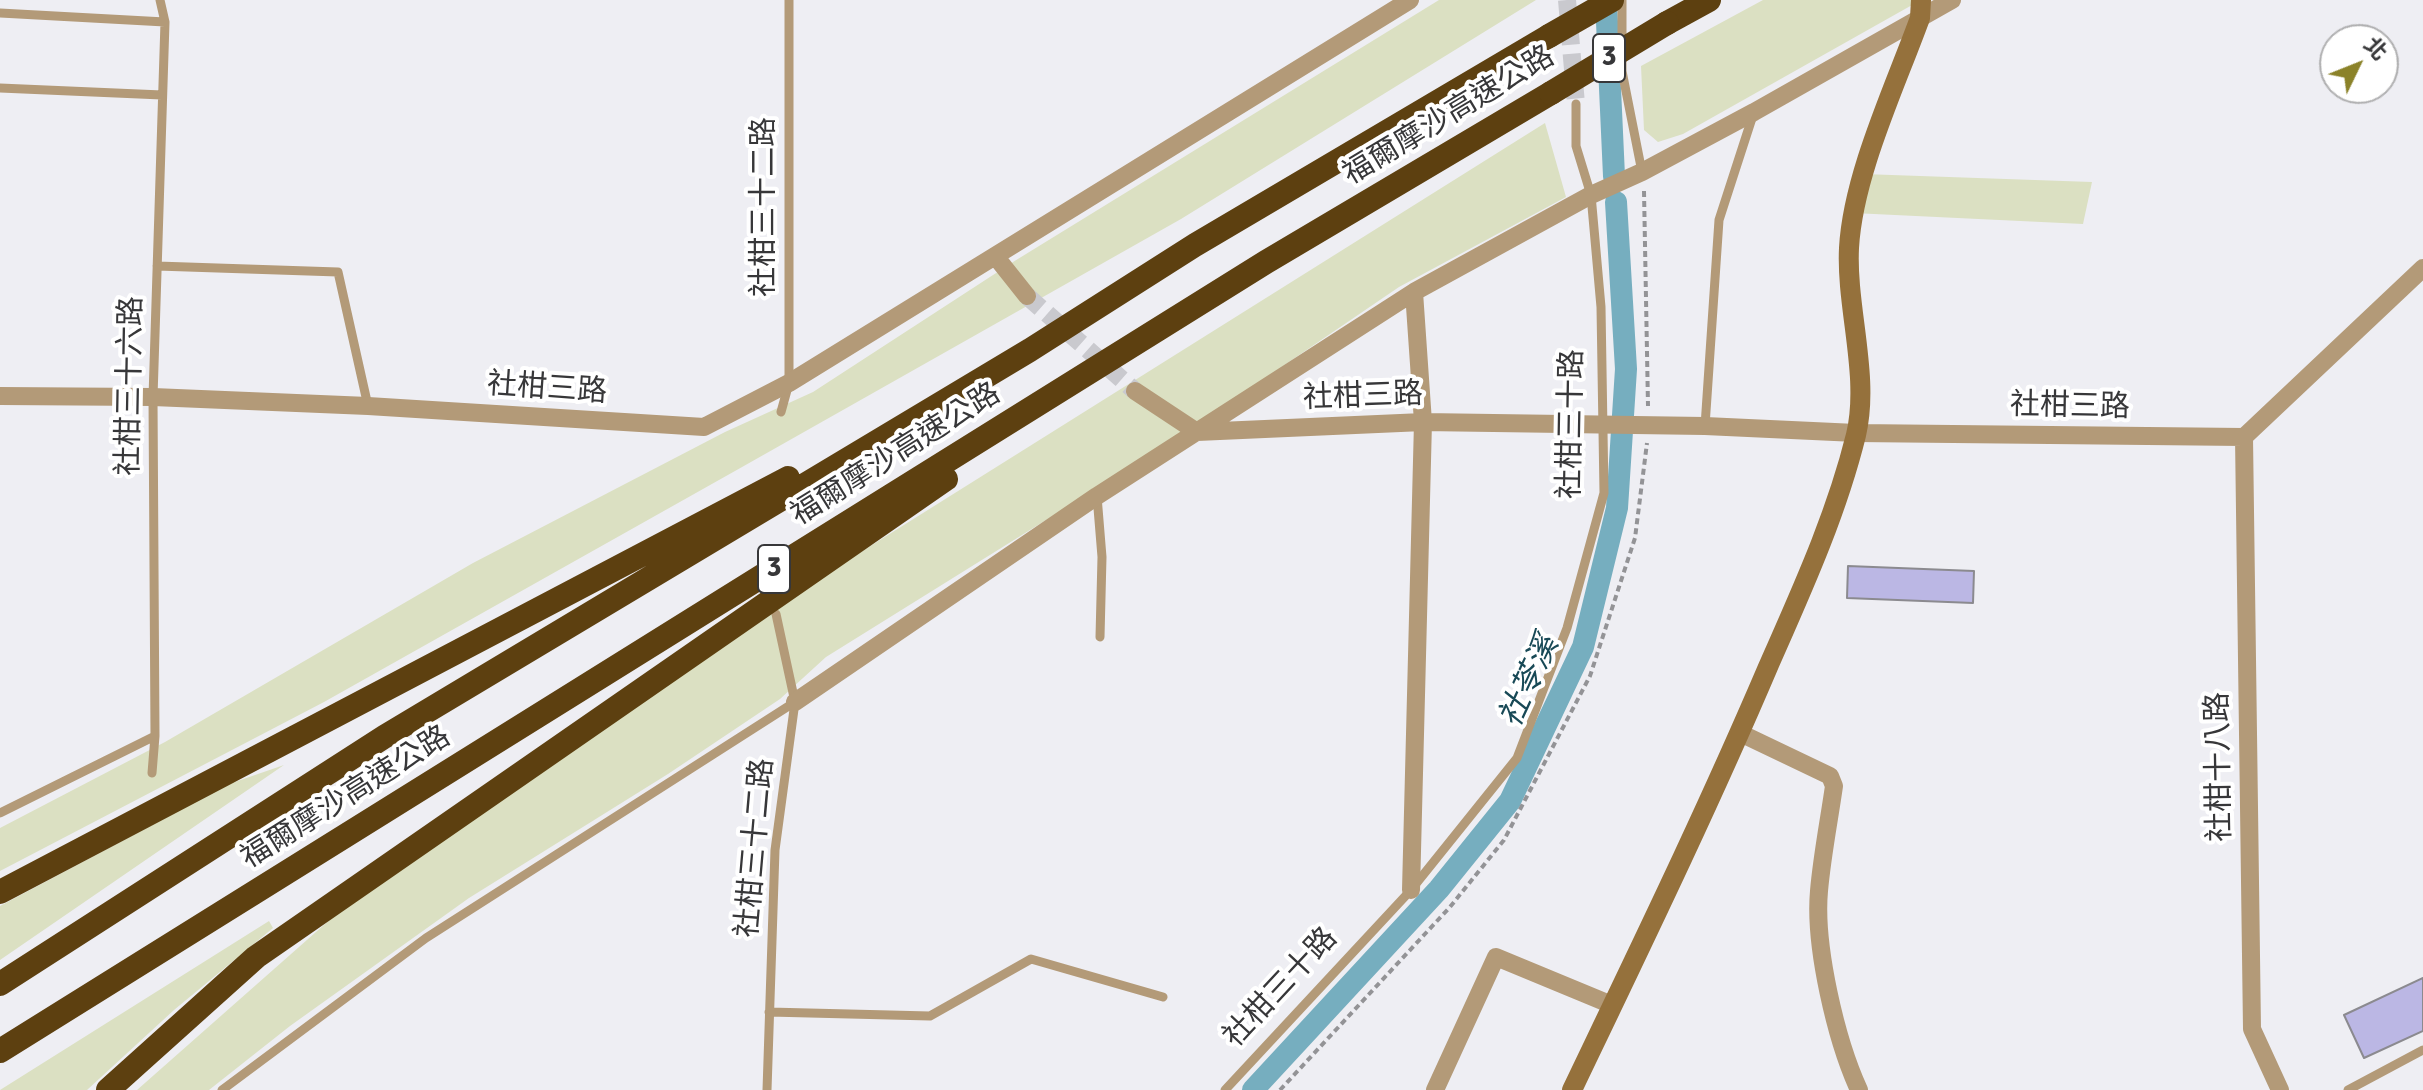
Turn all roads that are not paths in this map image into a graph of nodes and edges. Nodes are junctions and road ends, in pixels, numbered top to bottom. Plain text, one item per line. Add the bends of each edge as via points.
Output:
1 (160, 0) edge
2 (789, 0) edge
3 (1410, 0) edge
4 (1612, 0) edge
5 (1622, 0) edge
6 (1709, 0) edge
7 (1952, 0) edge
8 (1384, 9) edge
9 (1920, 9) edge
10 (0, 13) edge
11 (165, 22) junction
12 (0, 88) edge
13 (162, 95) junction
14 (1576, 104) tunnel mouth
15 (1754, 112) junction
16 (1642, 172) junction
17 (1591, 195) junction
18 (996, 257) junction
19 (157, 266) junction
20 (2423, 268) edge
21 (1414, 292) junction
22 (1027, 296) tunnel mouth
23 (1203, 301) junction
24 (1030, 350) junction
25 (789, 383) junction
26 (1135, 391) tunnel mouth
27 (0, 396) edge
28 (153, 397) junction
29 (368, 406) junction
30 (781, 412) dead end
31 (1423, 422) junction
32 (1605, 424) junction
33 (1705, 426) junction
34 (1197, 432) junction
35 (1856, 433) junction
36 (2244, 437) junction
37 (1097, 496) junction
38 (776, 614) dead end
39 (1100, 637) dead end
40 (795, 702) junction
41 (1740, 733) junction
42 (155, 736) junction
43 (152, 773) dead end
44 (0, 813) edge
45 (1411, 890) junction
46 (0, 892) edge
47 (0, 984) edge
48 (1163, 997) dead end
49 (1612, 1005) junction
50 (769, 1012) junction
51 (2423, 1050) edge
52 (0, 1051) edge
53 (108, 1090) edge
54 (222, 1090) edge
55 (767, 1090) edge
56 (1225, 1090) edge
57 (1435, 1090) edge
58 (1572, 1090) edge
59 (1859, 1090) edge
60 (2280, 1090) edge
61 (2348, 1090) edge

1 - 11 lane, 社柑三十六路
2 - 25 lane, 社柑三十二路
3 - 8 street, 社柑三路
4 - 24 highway, 福爾摩沙高速公路 / 3, bridge via 1195,245
5 - 16 lane via 1622,71
6 - 23 highway, 福爾摩沙高速公路 / 3, bridge
7 - 9 street
8 - 18 street, 社柑三路
9 - 15 street
9 - 35 street via 1853,213 1849,249 1859,383
10 - 11 lane
11 - 13 lane, 社柑三十六路
12 - 13 lane
13 - 19 lane, 社柑三十六路
14 - 17 lane, 社柑三十路 via 1576,146
15 - 16 street
15 - 33 lane via 1719,220
16 - 17 street
17 - 21 street
17 - 32 lane, 社柑三十路
18 - 22 street
18 - 25 street, 社柑三路
19 - 28 lane, 社柑三十六路
19 - 29 lane via 338,272
20 - 36 street
21 - 31 street
21 - 34 street
23 - 52 highway, 福爾摩沙高速公路 / 3
23 - 53 highway via 256,957
24 - 46 highway
24 - 47 highway, 福爾摩沙高速公路 / 3 via 384,737
25 - 29 street, 社柑三路 via 704,427
25 - 30 lane, 社柑三十二路
26 - 34 street
27 - 28 street, 社柑三路
28 - 29 street, 社柑三路
28 - 42 lane, 社柑三十六路
31 - 32 street, 社柑三路
31 - 34 street, 社柑三路
31 - 45 street
32 - 33 street, 社柑三路
32 - 45 lane, 社柑三十路 via 1604,493 1567,628 1517,758
33 - 35 street, 社柑三路
34 - 37 street
35 - 36 street, 社柑三路
35 - 41 street via 1820,547
36 - 60 street, 社柑十八路 via 2252,1029
37 - 39 lane
37 - 40 street
38 - 40 lane, 社柑三十二路
40 - 50 lane, 社柑三十二路 via 775,850
40 - 54 lane via 426,938
41 - 49 street
41 - 59 street via 1830,776 1834,786 1819,893 1821,956
42 - 43 lane, 社柑三十六路
42 - 44 lane
45 - 56 lane, 社柑三十路
48 - 50 lane via 1031,959 930,1016
49 - 57 street via 1496,957
49 - 58 street
50 - 55 lane, 社柑三十二路
51 - 61 lane

